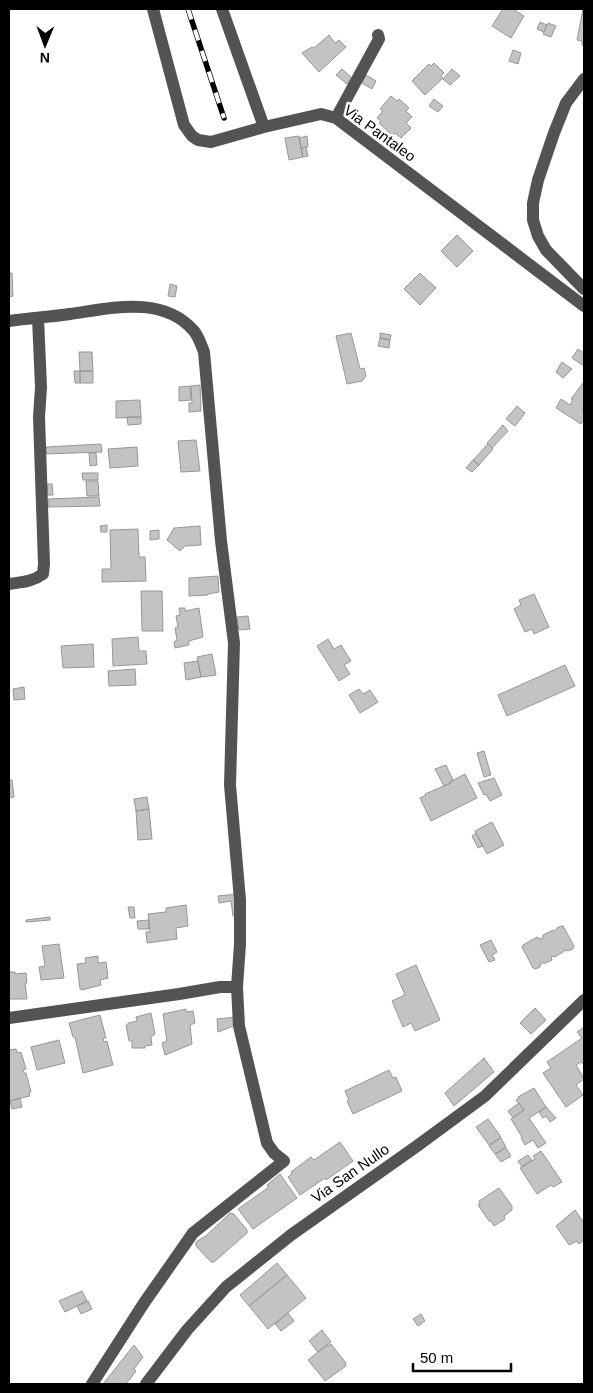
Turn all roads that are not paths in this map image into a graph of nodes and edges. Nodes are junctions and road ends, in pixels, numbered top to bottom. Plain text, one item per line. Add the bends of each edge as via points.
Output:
1 (153, 9) edge
2 (222, 9) edge
3 (378, 35) dead end
4 (584, 79) edge
5 (336, 118) junction
6 (264, 127) junction
7 (584, 289) edge
8 (584, 306) edge
9 (38, 318) junction
10 (9, 321) edge
11 (9, 584) edge
12 (237, 987) junction
13 (584, 1000) edge
14 (9, 1018) edge
15 (92, 1384) edge
16 (146, 1384) edge

1 - 6 street, Via Pantaleo via 184,125 192,136 211,142
2 - 6 street
3 - 5 street via 379,39
4 - 7 street via 566,103 554,133 538,180 533,220 546,250
5 - 6 street, Via Pantaleo via 321,114
5 - 8 street, Via Pantaleo
9 - 10 street
9 - 11 street via 43,574 26,582
9 - 12 street via 138,306 155,307 181,318 195,332 204,352 234,643 230,785 240,900
12 - 14 street
12 - 15 street via 239,1026 267,1143 284,1161 193,1233
13 - 16 street, Via San Nullo via 485,1096 291,1235 226,1287 186,1330

